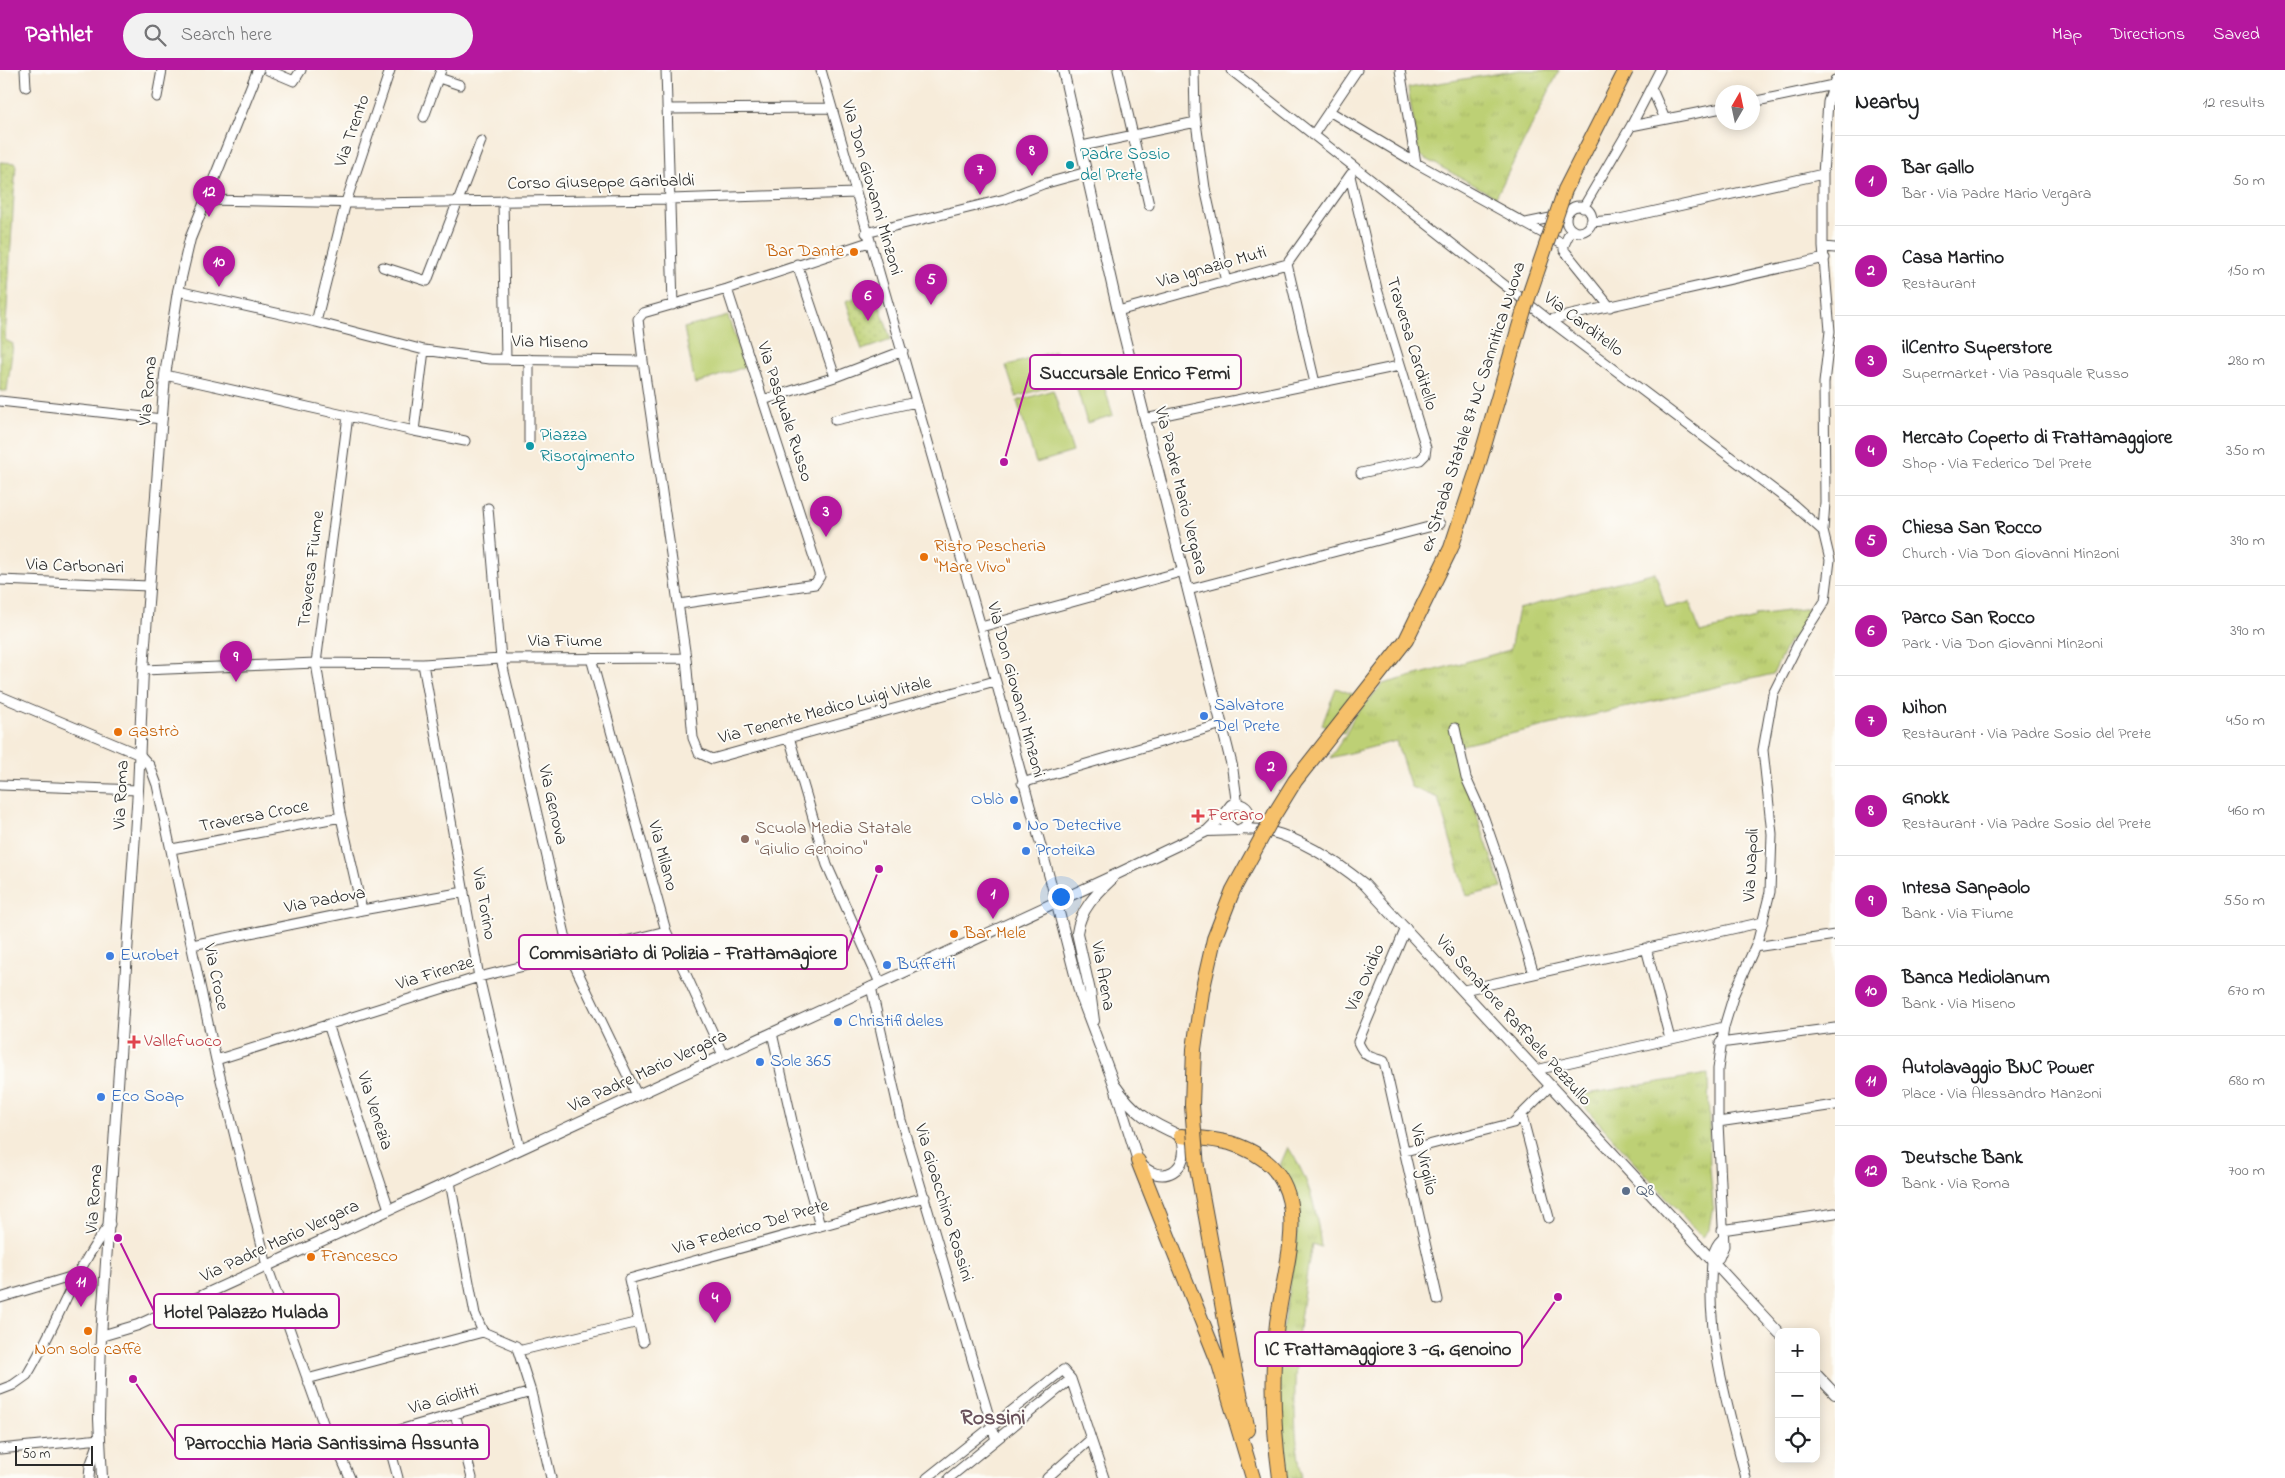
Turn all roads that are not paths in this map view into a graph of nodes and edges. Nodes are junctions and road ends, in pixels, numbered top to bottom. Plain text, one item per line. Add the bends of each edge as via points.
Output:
1 (25, 70) edge
2 (162, 70) edge
3 (258, 70) edge
4 (268, 70) edge
5 (301, 70) edge
6 (390, 70) edge
7 (666, 70) edge
8 (821, 70) edge
9 (1063, 70) edge
10 (1118, 70) edge
11 (1194, 70) edge
12 (1231, 70) edge
13 (1357, 70) edge
14 (1400, 70) edge
15 (1626, 70) edge
16 (1660, 70) edge
17 (440, 74) edge
18 (1834, 83) edge
19 (460, 85) dead end
20 (26, 87) dead end
21 (1651, 87) junction
22 (157, 97) dead end
23 (1760, 100) edge
24 (831, 108) junction
25 (668, 109) junction
26 (1715, 109) edge
27 (1329, 111) junction
28 (424, 117) dead end
29 (1665, 119) junction
30 (1196, 122) junction
31 (1631, 126) junction
32 (1313, 135) junction
33 (1133, 136) junction
34 (481, 141) dead end
35 (1082, 146) junction
36 (1416, 163) junction
37 (1356, 167) junction
38 (1087, 172) junction
39 (1823, 174) junction
40 (1350, 176) junction
41 (856, 193) junction
42 (670, 199) junction
43 (205, 200) junction
44 (504, 200) junction
45 (457, 201) junction
46 (346, 202) junction
47 (1149, 205) dead end
48 (1583, 208) junction
49 (1567, 214) junction
50 (1591, 222) junction
51 (1526, 223) junction
52 (1571, 230) junction
53 (868, 237) junction
54 (1564, 245) junction
55 (1823, 247) junction
56 (1835, 248) edge
57 (1825, 258) junction
58 (797, 264) junction
59 (1287, 264) junction
60 (383, 267) dead end
61 (1226, 282) junction
62 (727, 289) junction
63 (178, 291) junction
64 (673, 305) junction
65 (1610, 307) junction
66 (1118, 311) junction
67 (1549, 320) junction
68 (316, 322) junction
69 (1832, 331) edge
70 (424, 350) junction
71 (903, 351) junction
72 (506, 359) junction
73 (529, 359) junction
74 (644, 361) junction
75 (1399, 366) junction
76 (165, 375) junction
77 (835, 377) junction
78 (1315, 383) junction
79 (763, 400) junction
80 (0, 401) edge
81 (916, 402) junction
82 (348, 416) junction
83 (1145, 419) junction
84 (162, 420) junction
85 (835, 420) dead end
86 (414, 431) junction
87 (465, 441) dead end
88 (529, 441) dead end
89 (1361, 473) dead end
90 (488, 508) dead end
91 (1440, 524) dead end
92 (1823, 531) junction
93 (1833, 562) edge
94 (1184, 571) junction
95 (0, 580) edge
96 (149, 586) junction
97 (1188, 590) junction
98 (679, 604) junction
99 (982, 627) junction
100 (591, 658) junction
101 (686, 658) junction
102 (501, 659) junction
103 (316, 663) junction
104 (423, 664) junction
105 (143, 670) junction
106 (995, 681) junction
107 (0, 696) edge
108 (1222, 724) junction
109 (1455, 728) dead end
110 (789, 737) junction
111 (140, 755) junction
112 (1022, 783) junction
113 (0, 785) edge
114 (138, 790) junction
115 (1237, 803) junction
116 (1250, 812) junction
117 (1224, 814) junction
118 (341, 817) junction
119 (1238, 829) junction
120 (1207, 831) junction
121 (1269, 831) junction
122 (172, 849) junction
123 (1119, 872) junction
124 (464, 892) junction
125 (1056, 901) junction
126 (362, 910) junction
127 (1763, 922) junction
128 (1406, 928) junction
129 (666, 931) junction
130 (1835, 936) edge
131 (192, 945) junction
132 (1755, 947) junction
133 (1646, 948) junction
134 (570, 956) junction
135 (1534, 974) junction
136 (479, 977) junction
137 (875, 985) junction
138 (1464, 990) junction
139 (328, 1024) junction
140 (1724, 1027) junction
141 (1835, 1028) edge
142 (772, 1033) junction
143 (1670, 1039) junction
144 (1096, 1040) junction
145 (1358, 1042) joint
146 (1720, 1043) junction
147 (723, 1055) junction
148 (216, 1060) junction
149 (1536, 1070) junction
150 (1114, 1084) junction
151 (1550, 1086) junction
152 (637, 1095) junction
153 (1835, 1106) edge
154 (1522, 1116) junction
155 (1718, 1122) junction
156 (1181, 1136) junction
157 (520, 1149) junction
158 (1404, 1151) junction
159 (1138, 1161) junction
160 (450, 1182) junction
161 (925, 1197) junction
162 (389, 1209) junction
163 (1835, 1214) edge
164 (1549, 1218) dead end
165 (110, 1223) junction
166 (820, 1226) junction
167 (1722, 1234) junction
168 (1712, 1261) junction
169 (267, 1266) junction
170 (77, 1275) junction
171 (0, 1298) edge
172 (1438, 1300) dead end
173 (639, 1322) junction
174 (1775, 1329) edge
175 (483, 1332) junction
176 (101, 1336) junction
177 (643, 1342) dead end
178 (518, 1351) junction
179 (1820, 1378) edge
180 (307, 1379) junction
181 (1070, 1379) junction
182 (0, 1390) edge
183 (531, 1392) junction
184 (1835, 1394) edge
185 (455, 1414) junction
186 (991, 1427) junction
187 (386, 1434) junction
188 (100, 1439) junction
189 (996, 1440) junction
190 (1091, 1440) junction
191 (337, 1448) junction
192 (0, 1449) edge
193 (1051, 1477) edge
194 (89, 1478) edge
195 (102, 1478) edge
196 (350, 1478) edge
197 (398, 1478) edge
198 (472, 1478) edge
199 (551, 1478) edge
200 (927, 1478) edge
201 (949, 1478) edge
202 (1104, 1478) edge
203 (1253, 1478) edge
204 (1259, 1478) edge
205 (1280, 1478) edge
206 (1746, 1478) edge

1 - 20 street
2 - 22 street
3 - 43 street, Via Roma
4 - 5 street via 294,81
6 - 46 street, Via Trento
7 - 25 street
8 - 24 street, Via Don Giovanni Minzoni
9 - 35 street, Via Padre Mario Vergara
10 - 33 street
11 - 30 street
12 - 32 street, Via Carditello
13 - 27 street
14 - 36 street
15 - 204 highway, ex Strada Statale 87 NC Sannitica Nuova, bridge via 1565,190 1524,310 1451,548 1406,640 1289,789 1251,854 1214,939 1194,1049 1192,1105 1197,1168 1232,1358
16 - 21 street
17 - 19 street
17 - 28 street
18 - 23 street
18 - 39 street via 1828,102
21 - 29 street
21 - 31 street
24 - 25 street
24 - 41 street, Via Don Giovanni Minzoni
25 - 42 street
26 - 29 street
27 - 32 street
27 - 36 street
29 - 31 street
30 - 33 street
30 - 61 street via 1205,188
31 - 48 street
32 - 37 street, Via Carditello
33 - 35 street
33 - 47 street
34 - 45 street
35 - 38 street, Via Padre Mario Vergara
36 - 51 street
37 - 40 street, Via Ignazio Muti
37 - 67 street, Via Carditello
38 - 53 street via 1005,199
38 - 66 street, Via Padre Mario Vergara
39 - 50 street via 1615,220
39 - 55 street
40 - 59 street, Via Ignazio Muti
40 - 75 street, Traversa Carditello
41 - 42 street, Corso Giuseppe Garibaldi
41 - 53 street, Via Don Giovanni Minzoni
42 - 44 street, Corso Giuseppe Garibaldi
42 - 64 street
43 - 46 street, Corso Giuseppe Garibaldi
43 - 63 street, Via Roma via 190,239
44 - 45 street, Corso Giuseppe Garibaldi
44 - 72 street
45 - 46 street, Corso Giuseppe Garibaldi
45 - 60 street via 427,281
46 - 68 street, Via Trento
48 - 49 street via 1574,207
48 - 50 street via 1590,213
49 - 51 street
49 - 52 street
50 - 52 street via 1583,231
51 - 54 street
52 - 54 street
53 - 58 street
53 - 71 street, Via Don Giovanni Minzoni
54 - 65 street via 1568,256
55 - 56 street
55 - 57 street
57 - 65 street
57 - 69 street
58 - 62 street
58 - 77 street
59 - 61 street, Via Ignazio Muti
59 - 78 street
61 - 66 street, Via Ignazio Muti
62 - 64 street
62 - 79 street, Via Pasquale Russo
63 - 68 street, Via Miseno
63 - 76 street, Via Roma
64 - 74 street via 640,315
65 - 67 street
66 - 83 street, Via Padre Mario Vergara
67 - 92 street, Via Carditello
68 - 70 street, Via Miseno
69 - 92 street via 1824,383
70 - 72 street, Via Miseno
70 - 86 street
71 - 77 street
71 - 81 street, Via Don Giovanni Minzoni
72 - 73 street, Via Miseno
73 - 74 street, Via Miseno
73 - 88 street
74 - 98 street
75 - 78 street
75 - 89 street, Traversa Carditello via 1426,448 1425,455 1420,460
76 - 82 street
76 - 84 street, Via Roma
77 - 79 street
78 - 83 street
79 - 98 street, Via Pasquale Russo via 819,572 818,581
80 - 84 street
81 - 85 street
81 - 99 street, Via Don Giovanni Minzoni
82 - 86 street
82 - 103 street, Traversa Fiume
83 - 94 street, Via Padre Mario Vergara
84 - 96 street, Via Roma
86 - 87 street
90 - 102 street, Via Genova
91 - 97 street
92 - 93 street
93 - 127 street, Via Napoli via 1825,601 1800,640 1773,694 1763,750 1772,834 1770,892
94 - 97 street, Via Padre Mario Vergara
94 - 99 street
95 - 96 street, Via Carbonari
96 - 105 street, Via Roma
97 - 108 street, Via Padre Mario Vergara
98 - 101 street
99 - 106 street, Via Don Giovanni Minzoni
100 - 101 street, Via Fiume
100 - 102 street, Via Fiume
100 - 129 street, Via Milano
101 - 110 street, Via Tenente Medico Luigi Vitale via 693,738 699,753 712,759
102 - 104 street, Via Fiume
102 - 134 street, Via Genova
103 - 104 street, Via Fiume
103 - 105 street, Via Fiume
103 - 118 street, Traversa Fiume
104 - 124 street, Via Torino
105 - 111 street, Via Roma
106 - 110 street, Via Tenente Medico Luigi Vitale
106 - 112 street, Via Don Giovanni Minzoni
107 - 111 street
108 - 112 street
108 - 115 street, Via Padre Mario Vergara
109 - 135 street via 1466,778 1502,870
110 - 137 street, Via Gioacchino Rossini via 827,865
111 - 114 street, Via Roma
111 - 122 street, Via Croce via 150,766 157,785
112 - 125 street, Via Don Giovanni Minzoni
113 - 114 street
114 - 165 street, Via Roma
115 - 116 street
115 - 117 street via 1228,806
116 - 119 street via 1249,822
116 - 121 street, Via Senatore Raffaele Pezzullo
117 - 119 street via 1224,822
117 - 120 street, Via Padre Mario Vergara
118 - 122 street, Traversa Croce
118 - 126 street, Traversa Fiume
119 - 120 street, Via Padre Mario Vergara
119 - 121 street, Via Senatore Raffaele Pezzullo
120 - 123 street, Via Padre Mario Vergara
121 - 128 street, Via Senatore Raffaele Pezzullo via 1302,844 1345,868
122 - 131 street, Via Croce
123 - 125 street, Via Padre Mario Vergara
123 - 144 street, Via Arena via 1098,892 1078,924
124 - 126 street, Via Padova
124 - 136 street, Via Torino
125 - 137 street, Via Padre Mario Vergara
125 - 144 street, Via Arena via 1080,994
126 - 131 street, Via Padova
127 - 132 street, Via Napoli
127 - 133 street
128 - 138 street, Via Senatore Raffaele Pezzullo
128 - 145 street, Via Ovidio
129 - 134 street, Via Firenze
129 - 147 street, Via Milano
130 - 132 street
131 - 148 street, Via Croce
132 - 140 street, Via Napoli via 1734,994
133 - 135 street
133 - 143 street
134 - 136 street, Via Firenze
134 - 152 street, Via Genova
135 - 138 street
136 - 139 street, Via Firenze
136 - 157 street, Via Torino
137 - 142 street, Via Padre Mario Vergara
137 - 161 street, Via Gioacchino Rossini via 901,1120
138 - 149 street, Via Senatore Raffaele Pezzullo
139 - 148 street, Via Firenze
139 - 162 street, Via Venezia
140 - 143 street
140 - 146 street, Via Napoli
141 - 146 street
142 - 147 street, Via Padre Mario Vergara
142 - 166 street
143 - 149 street
144 - 150 street, Via Arena
145 - 158 street, Via Virgilio via 1372,1060 1384,1061
146 - 155 street, Via Napoli
147 - 152 street, Via Padre Mario Vergara
148 - 169 street, Via Croce
149 - 151 street, Via Senatore Raffaele Pezzullo
150 - 156 street via 1128,1103 1151,1122
150 - 159 street
151 - 154 street
151 - 168 street, Via Senatore Raffaele Pezzullo
152 - 157 street, Via Padre Mario Vergara
153 - 155 street
154 - 158 street via 1513,1123
154 - 164 street
155 - 167 street, Via Napoli
156 - 159 street via 1185,1147 1184,1159 1178,1169 1168,1175 1156,1175 1145,1170
156 - 205 highway via 1228,1143 1251,1151 1272,1166 1284,1180 1290,1199 1290,1246 1277,1323 1273,1376 1274,1437
157 - 160 street, Via Padre Mario Vergara
158 - 172 street, Via Virgilio
159 - 203 highway via 1219,1364
160 - 162 street, Via Padre Mario Vergara
160 - 175 street via 475,1314
161 - 166 street, Via Federico Del Prete
161 - 186 street, Via Gioacchino Rossini
162 - 169 street, Via Padre Mario Vergara
163 - 167 street
165 - 170 street
165 - 176 street, Via Roma
166 - 173 street, Via Federico Del Prete via 629,1279
167 - 168 street, Via Napoli via 1722,1253
168 - 174 street, Via Senatore Raffaele Pezzullo
168 - 206 street via 1710,1313 1718,1366
169 - 176 street, Via Padre Mario Vergara via 138,1325
169 - 180 street, Via Croce
170 - 171 street
170 - 182 street via 26,1375
173 - 177 street
173 - 178 street
175 - 178 street via 516,1346
175 - 180 street
176 - 188 street, Via Roma
178 - 183 street
179 - 184 street
180 - 191 street, Via Croce via 327,1434
181 - 186 street via 1063,1370
181 - 189 street
181 - 190 street
183 - 185 street, Via Giolitti
183 - 199 street
185 - 187 street, Via Giolitti
185 - 198 street
186 - 189 street, Via Gioacchino Rossini
186 - 200 street
187 - 191 street, Via Giolitti
187 - 197 street
188 - 192 street
188 - 194 street
188 - 195 street, Via Roma
189 - 201 street
190 - 193 street
190 - 202 street
191 - 196 street, Via Croce

